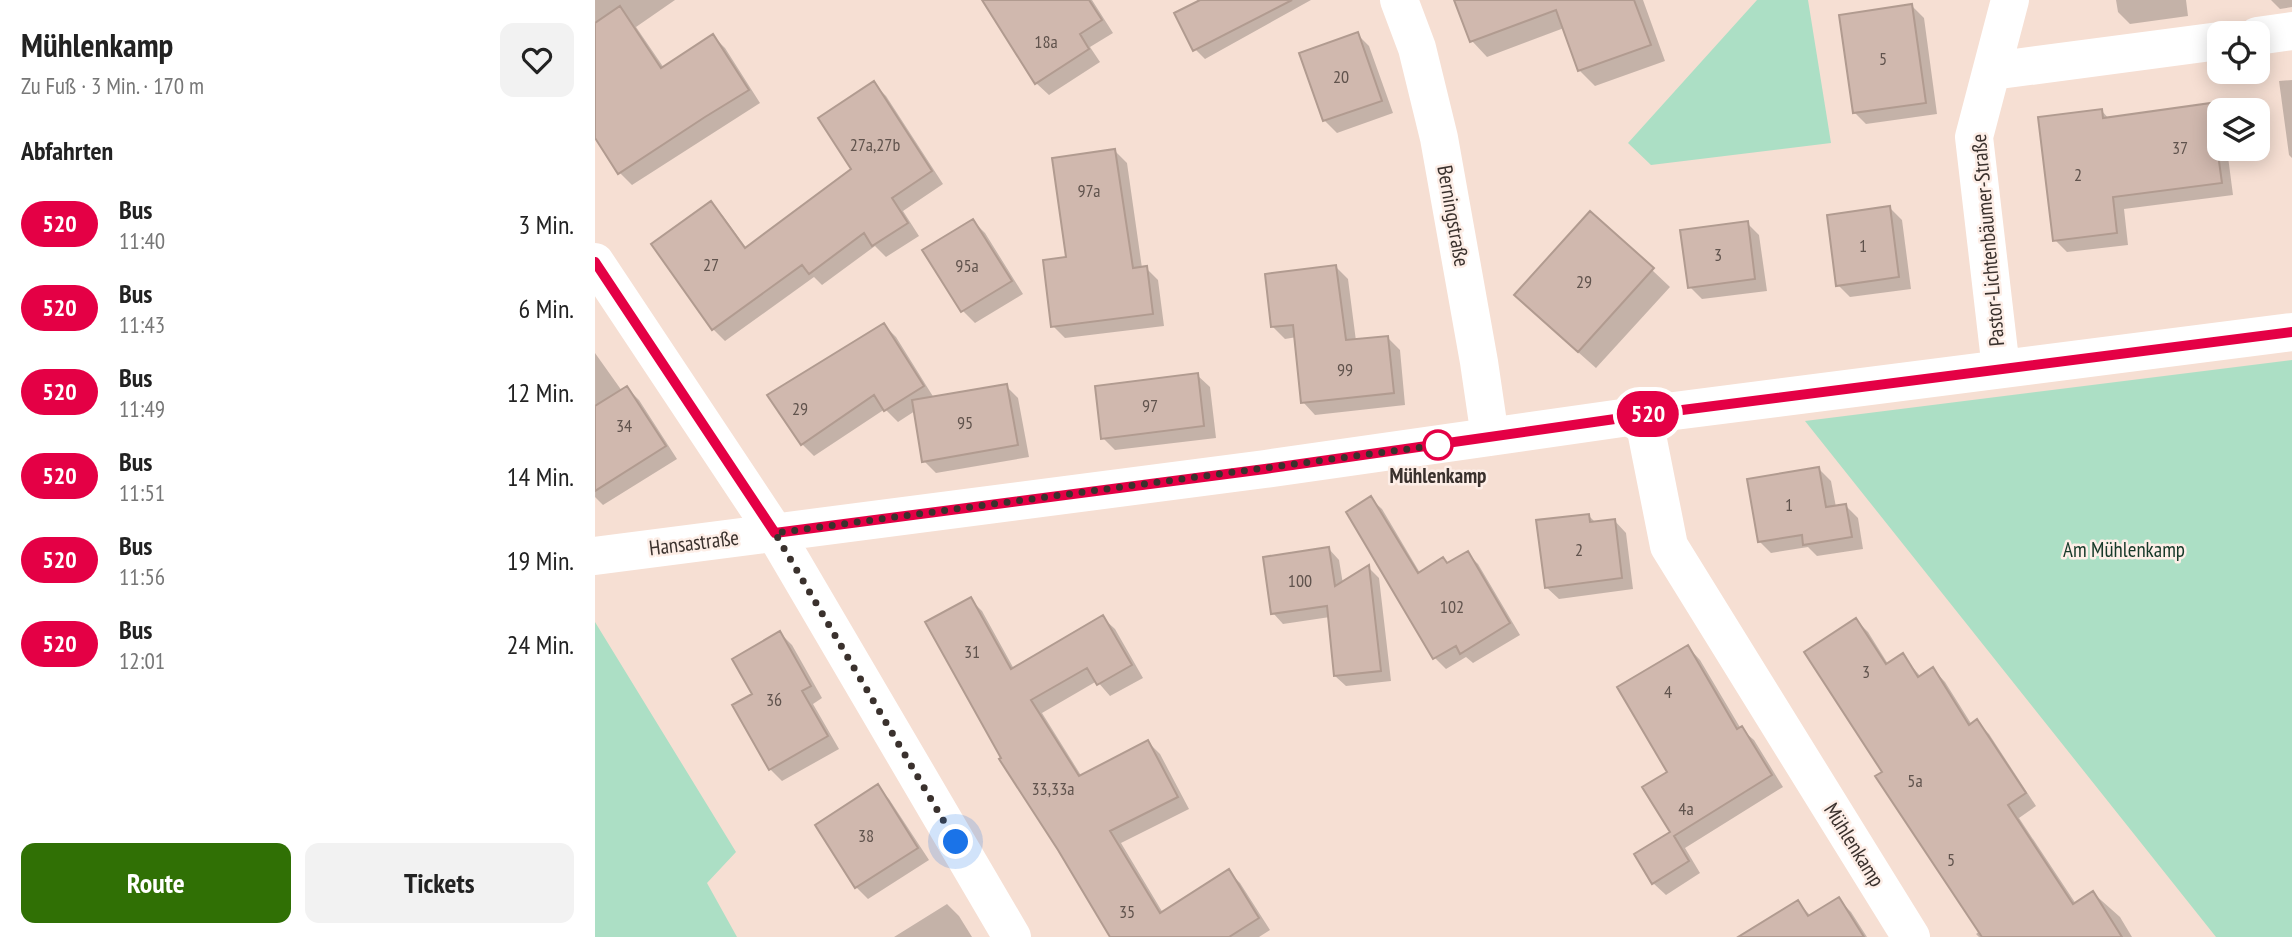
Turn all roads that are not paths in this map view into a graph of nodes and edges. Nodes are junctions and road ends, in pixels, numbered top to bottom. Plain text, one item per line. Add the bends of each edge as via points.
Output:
1 (1399, 0) edge
2 (2010, 0) edge
3 (2292, 31) edge
4 (2270, 34) edge
5 (2207, 43) edge
6 (1992, 71) junction
7 (595, 262) edge
8 (2292, 332) edge
9 (2001, 369) junction
10 (1643, 415) junction
11 (1490, 437) junction
12 (775, 533) junction
13 (595, 556) edge
14 (1012, 937) edge
15 (1911, 937) edge

1 - 11 street, Berningstraße via 1417,48 1439,138
2 - 6 street, Pastor-Lichtenbäumer-Straße
3 - 4 street
5 - 6 street
6 - 9 street, Pastor-Lichtenbäumer-Straße via 1974,137
7 - 12 street
8 - 9 street, Hansastraße
9 - 10 street, Hansastraße
10 - 11 street, Hansastraße
10 - 15 street, Mühlenkamp via 1669,546
11 - 12 street, Hansastraße
12 - 13 street, Hansastraße
12 - 14 street

